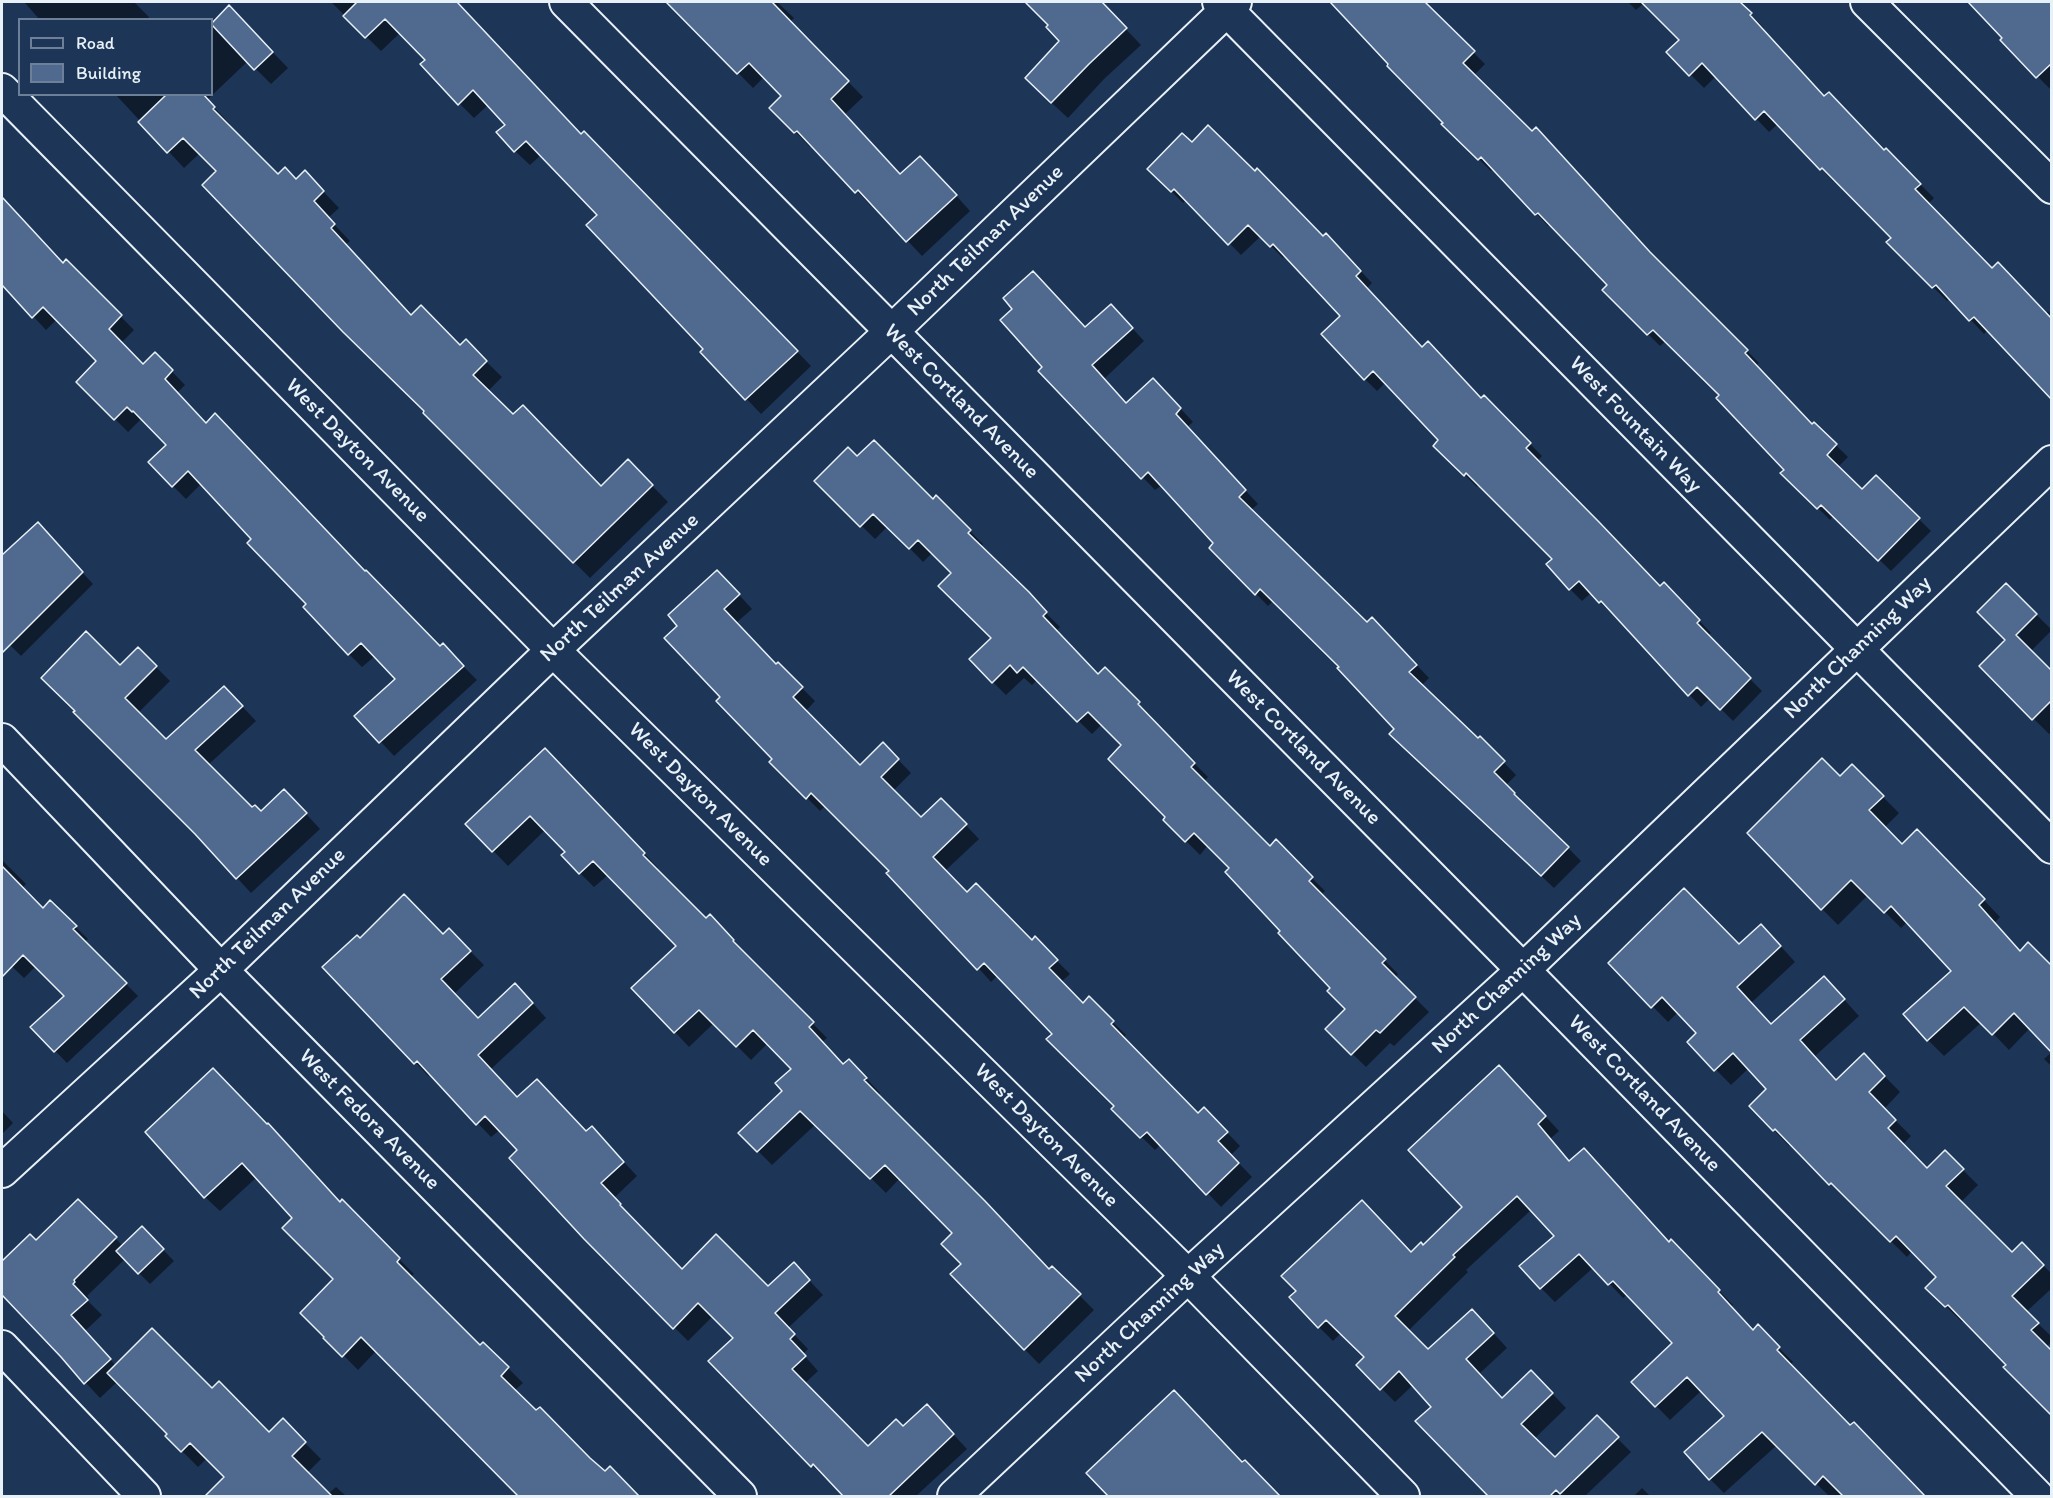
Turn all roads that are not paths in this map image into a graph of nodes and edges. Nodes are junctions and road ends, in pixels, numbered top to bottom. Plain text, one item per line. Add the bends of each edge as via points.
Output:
1 (566, 2) edge
2 (1867, 2) edge
3 (1227, 4) edge
4 (2, 90) edge
5 (2052, 188) edge
6 (891, 332) junction
7 (2052, 462) edge
8 (553, 650) junction
9 (1856, 650) junction
10 (2, 740) edge
11 (2052, 847) edge
12 (221, 970) junction
13 (1523, 970) junction
14 (2, 1171) edge
15 (1188, 1276) junction
16 (2, 1347) edge
17 (144, 1497) edge
18 (740, 1497) edge
19 (954, 1497) edge
20 (1403, 1497) edge
21 (2037, 1497) edge

1 - 6 street, West Cortland Avenue
2 - 5 street
3 - 6 street, North Teilman Avenue
3 - 9 street, West Fountain Way
4 - 8 street, West Dayton Avenue
6 - 8 street, North Teilman Avenue
6 - 13 street, West Cortland Avenue
7 - 9 street, North Channing Way
8 - 12 street, North Teilman Avenue
8 - 15 street, West Dayton Avenue
9 - 11 street, West Fountain Way
9 - 13 street, North Channing Way
10 - 12 street, West Fedora Avenue
12 - 14 street, North Teilman Avenue
12 - 18 street, West Fedora Avenue
13 - 15 street, North Channing Way
13 - 21 street, West Cortland Avenue
15 - 19 street, North Channing Way
15 - 20 street, West Dayton Avenue
16 - 17 street

